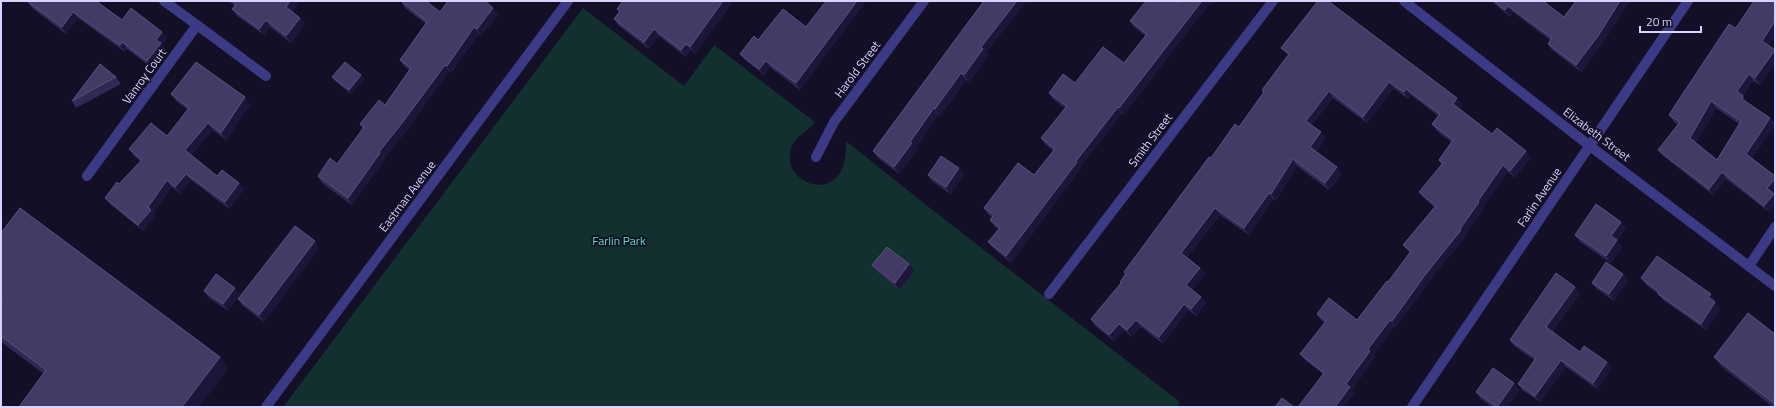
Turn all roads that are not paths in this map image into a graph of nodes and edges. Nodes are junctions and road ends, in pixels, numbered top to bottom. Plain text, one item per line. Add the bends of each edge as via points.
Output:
1 (164, 1) edge
2 (568, 1) edge
3 (924, 1) edge
4 (1273, 1) edge
5 (1404, 1) edge
6 (1688, 1) edge
7 (197, 26) junction
8 (266, 76) dead end
9 (1590, 146) junction
10 (816, 157) dead end
11 (87, 176) dead end
12 (1775, 227) edge
13 (1749, 266) junction
14 (1775, 286) edge
15 (1048, 294) dead end
16 (266, 407) edge
17 (1412, 407) edge

1 - 7 street
2 - 16 street, Eastman Avenue
3 - 10 street, Harold Street via 834,122
4 - 15 street, Smith Street
5 - 9 street, Elizabeth Street
6 - 9 street, Farlin Avenue
7 - 8 street
7 - 11 street, Vanroy Court
9 - 13 street, Elizabeth Street
9 - 17 street, Farlin Avenue
12 - 13 street
13 - 14 street, Elizabeth Street

